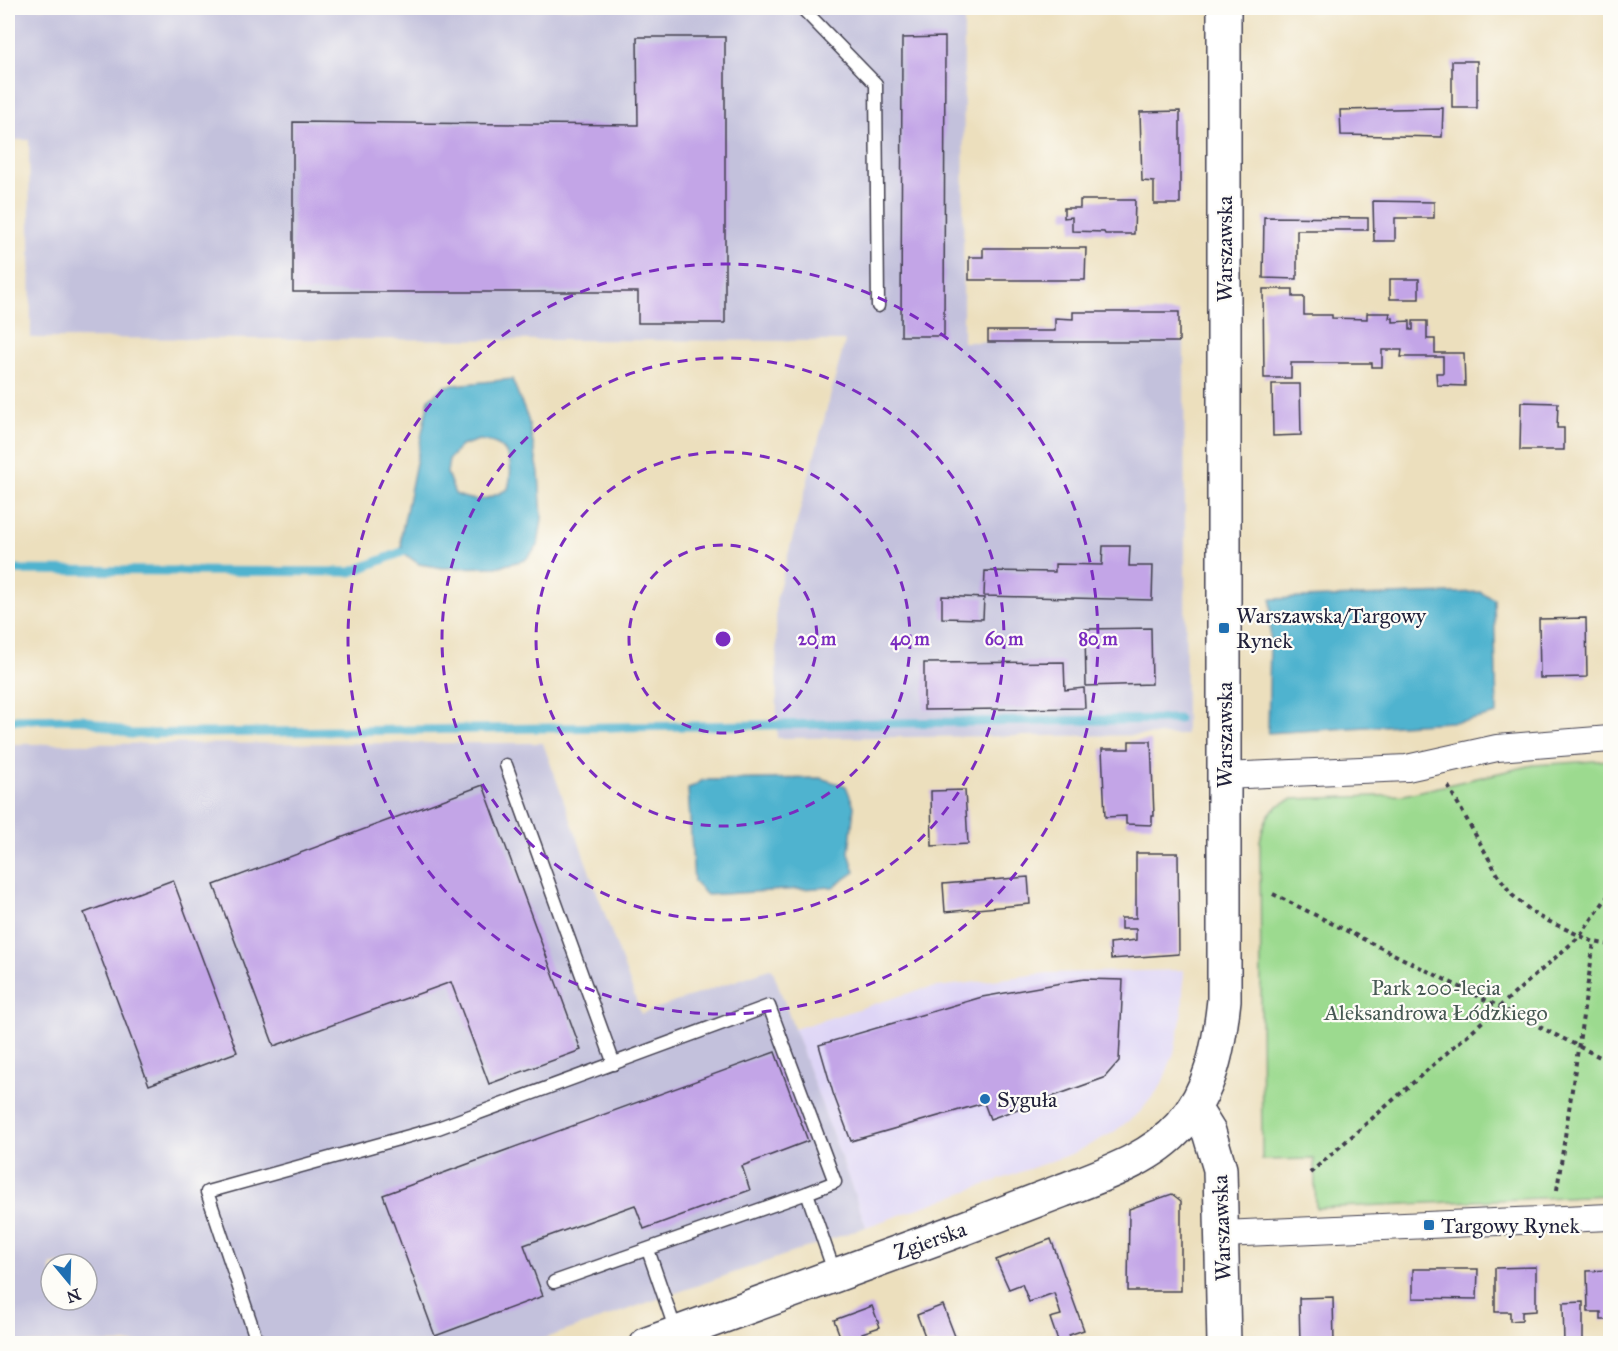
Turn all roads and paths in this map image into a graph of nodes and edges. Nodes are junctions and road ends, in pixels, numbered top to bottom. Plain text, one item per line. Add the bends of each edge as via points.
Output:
1 (802, 8) edge
2 (1224, 8) edge
3 (878, 306) dead end
4 (1611, 739) edge
5 (506, 765) dead end
6 (1224, 776) junction
7 (1444, 780) dead end
8 (1611, 893) edge
9 (1273, 894) dead end
10 (1580, 936) junction
11 (1594, 942) junction
12 (1611, 945) edge
13 (1499, 1006) junction
14 (1579, 1046) junction
15 (1611, 1062) edge
16 (614, 1064) junction
17 (1194, 1108) junction
18 (1310, 1173) dead end
19 (807, 1193) junction
20 (1556, 1201) dead end
21 (1611, 1216) edge
22 (1222, 1234) junction
23 (648, 1250) junction
24 (835, 1275) junction
25 (554, 1282) dead end
26 (662, 1338) edge
27 (258, 1344) edge
28 (1224, 1344) edge

1 - 3 lane via 876,84
2 - 6 main road, Warszawska
4 - 6 street via 1497,748 1407,768
5 - 16 lane
6 - 17 main road, Warszawska via 1224,1000 1214,1061
7 - 10 path via 1512,895 1537,916
8 - 10 path
9 - 13 path
10 - 11 path
10 - 13 path
11 - 12 path
11 - 14 path
13 - 14 path
13 - 18 path
14 - 15 path
14 - 20 path
16 - 19 lane via 769,1006 835,1182
16 - 27 lane via 438,1128 207,1192
17 - 22 main road, Warszawska via 1209,1132 1220,1169
17 - 24 main road, Zgierska via 1179,1128 1130,1162
19 - 23 lane
19 - 24 lane
21 - 22 street
22 - 28 main road, Warszawska
23 - 25 lane
23 - 26 lane
24 - 26 main road, Zgierska

